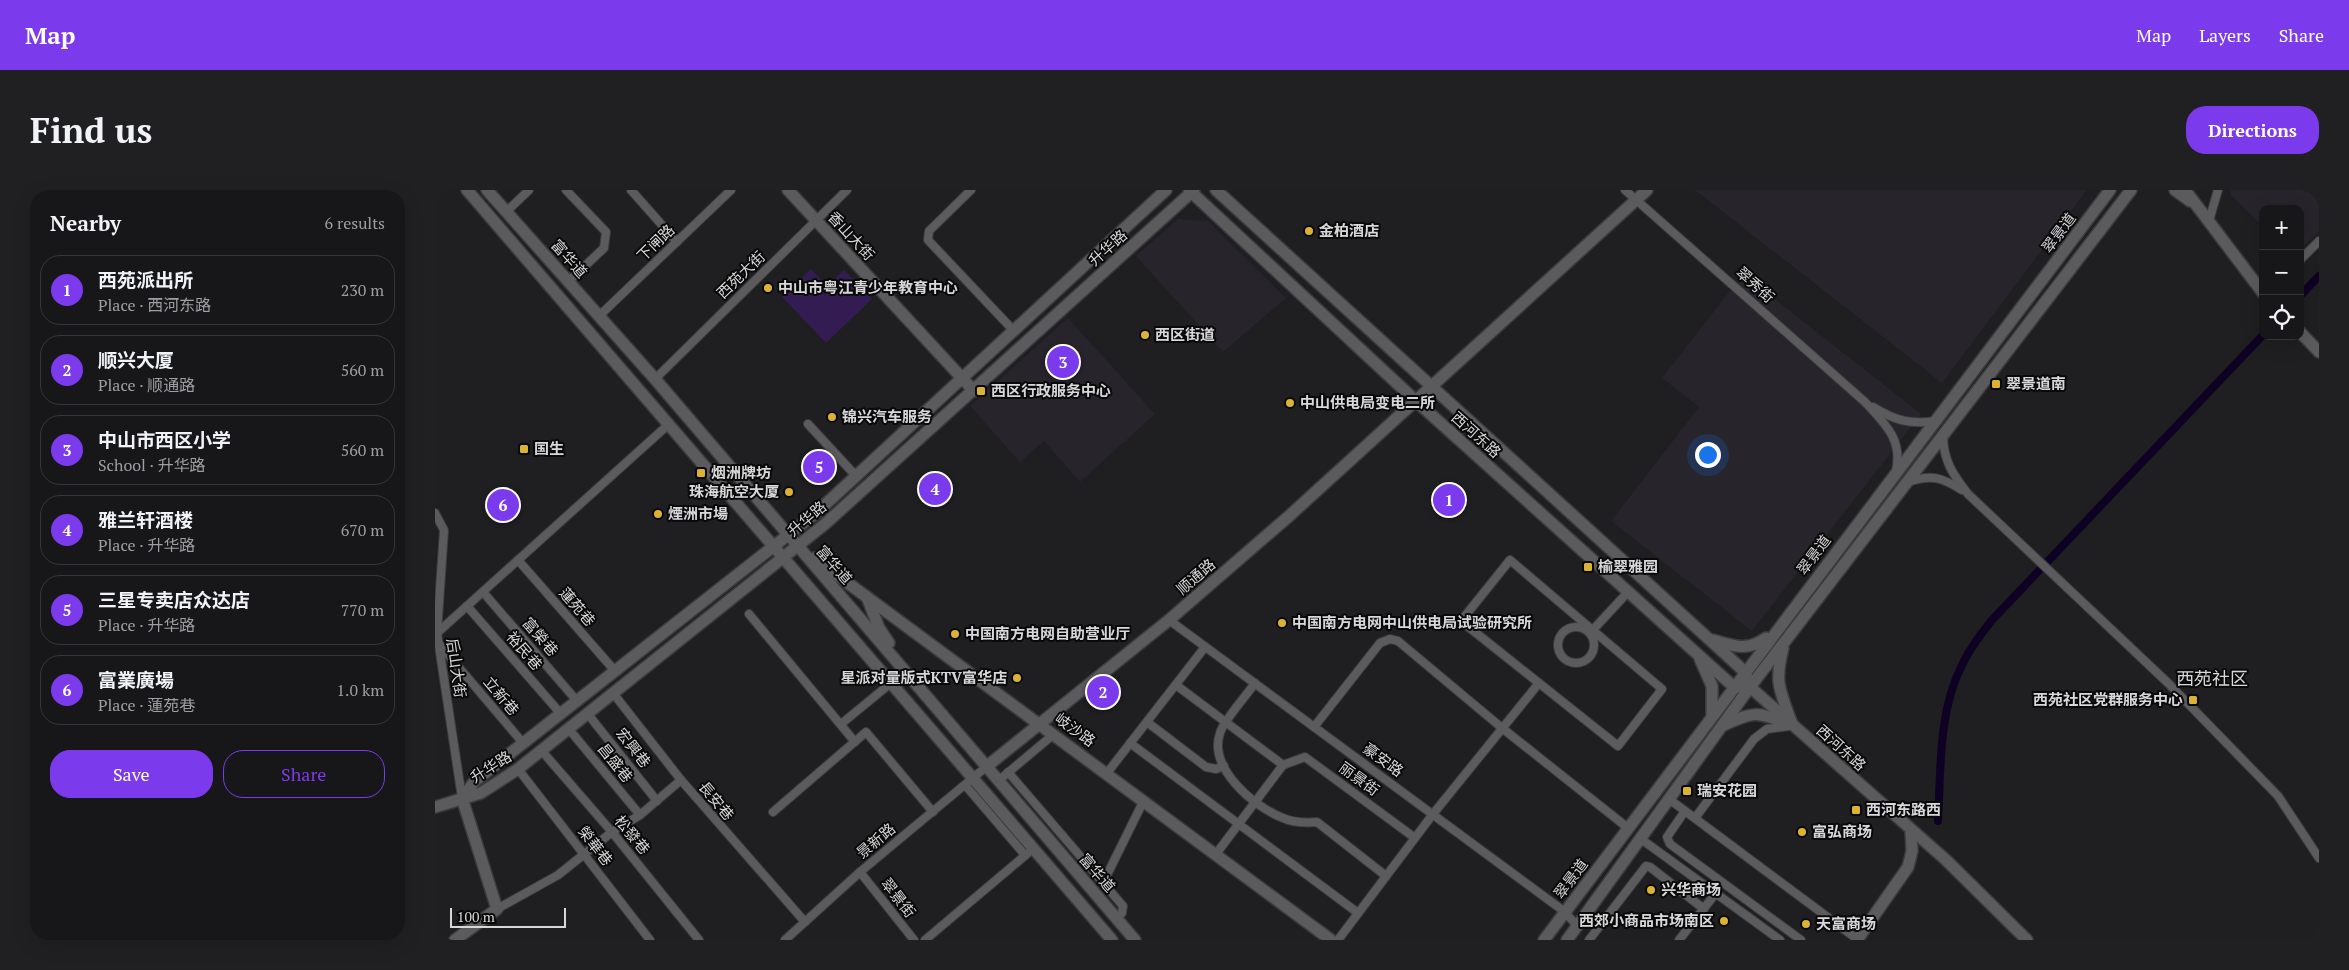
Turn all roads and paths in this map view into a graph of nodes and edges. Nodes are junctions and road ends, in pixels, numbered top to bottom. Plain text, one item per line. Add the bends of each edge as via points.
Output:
1 (467, 190) edge
2 (487, 190) edge
3 (529, 190) edge
4 (566, 190) edge
5 (631, 190) edge
6 (731, 190) edge
7 (788, 190) edge
8 (847, 190) edge
9 (971, 190) edge
10 (1166, 190) edge
11 (1215, 190) edge
12 (1625, 190) edge
13 (1647, 190) edge
14 (2110, 190) edge
15 (2131, 190) edge
16 (2175, 190) edge
17 (2185, 190) edge
18 (2219, 190) edge
19 (1192, 191) edge
20 (1637, 199) junction
21 (2197, 206) junction
22 (506, 212) junction
23 (816, 221) junction
24 (2209, 221) junction
25 (2319, 241) edge
26 (677, 242) junction
27 (2304, 256) edge
28 (569, 281) junction
29 (2259, 289) edge
30 (599, 316) junction
31 (1014, 331) junction
32 (2304, 336) edge
33 (1025, 344) junction
34 (2319, 352) edge
35 (962, 378) junction
36 (655, 379) junction
37 (1433, 386) junction
38 (973, 390) junction
39 (1416, 401) junction
40 (1865, 402) junction
41 (1935, 422) junction
42 (669, 424) junction
43 (808, 424) dead end
44 (1943, 435) junction
45 (1895, 474) junction
46 (856, 476) junction
47 (1906, 483) junction
48 (1968, 494) junction
49 (435, 513) edge
50 (788, 535) junction
51 (798, 546) junction
52 (773, 547) junction
53 (783, 559) junction
54 (518, 560) junction
55 (483, 592) junction
56 (1628, 592) junction
57 (867, 597) junction
58 (467, 606) junction
59 (749, 614) dead end
60 (1169, 620) junction
61 (871, 631) junction
62 (1776, 631) junction
63 (1591, 632) junction
64 (437, 633) junction
65 (1709, 638) junction
66 (1785, 641) junction
67 (856, 643) junction
68 (439, 644) junction
69 (1205, 647) junction
70 (1699, 655) junction
71 (615, 671) junction
72 (1745, 672) junction
73 (908, 674) junction
74 (891, 683) junction
75 (1255, 683) junction
76 (1539, 683) junction
77 (1176, 685) junction
78 (1734, 687) junction
79 (1750, 688) junction
80 (613, 693) junction
81 (577, 700) junction
82 (587, 712) junction
83 (561, 714) junction
84 (1712, 716) junction
85 (1147, 722) junction
86 (1040, 723) junction
87 (1227, 723) junction
88 (841, 724) junction
89 (1792, 725) junction
90 (1722, 726) junction
91 (1314, 727) junction
92 (569, 728) junction
93 (1502, 728) junction
94 (1054, 734) junction
95 (855, 742) junction
96 (523, 743) junction
97 (1131, 744) junction
98 (541, 750) junction
99 (1224, 766) junction
100 (1283, 766) junction
101 (986, 767) junction
102 (518, 769) junction
103 (1008, 772) junction
104 (1107, 773) junction
105 (681, 780) junction
106 (998, 781) junction
107 (970, 782) junction
108 (462, 798) junction
109 (1669, 799) junction
110 (1144, 800) junction
111 (657, 801) junction
112 (1255, 803) junction
113 (435, 807) edge
114 (1685, 811) junction
115 (773, 812) dead end
116 (933, 812) junction
117 (1433, 814) junction
118 (640, 816) junction
119 (1695, 818) junction
120 (1239, 824) junction
121 (1628, 828) junction
122 (612, 832) junction
123 (1911, 832) junction
124 (1415, 838) junction
125 (1641, 839) junction
126 (1030, 852) junction
127 (584, 854) junction
128 (1217, 854) junction
129 (2319, 858) edge
130 (860, 872) junction
131 (1386, 876) junction
132 (1103, 883) junction
133 (1716, 893) junction
134 (497, 908) junction
135 (1704, 909) junction
136 (1565, 912) junction
137 (1359, 913) junction
138 (1116, 918) junction
139 (805, 922) junction
140 (1577, 926) junction
141 (1857, 939) edge
142 (455, 940) edge
143 (650, 940) edge
144 (699, 940) edge
145 (785, 940) edge
146 (914, 940) edge
147 (925, 940) edge
148 (1112, 940) edge
149 (1135, 940) edge
150 (1331, 940) edge
151 (1338, 940) edge
152 (1544, 940) edge
153 (1567, 940) edge
154 (1589, 940) edge
155 (1679, 940) edge
156 (1780, 940) edge
157 (1801, 940) edge
158 (2027, 940) edge

1 - 42 main road, 富华道
2 - 22 main road, 富华道
3 - 22 street
4 - 28 street via 606,232 604,248
5 - 26 street
6 - 26 street, 下闸路
7 - 23 main road, 香山大街
8 - 23 street, 西苑大街
9 - 31 street via 929,231 928,240
10 - 31 main road, 升华路
11 - 37 main road, 西河东路
12 - 20 street, 翠秀街
13 - 20 main road, 顺通路
14 - 41 main road, 翠景道
15 - 44 main road, 翠景道
16 - 21 main road
17 - 21 main road
18 - 24 street
19 - 33 main road, 升华路
19 - 39 main road, 西河东路
20 - 37 main road, 顺通路
20 - 40 street, 翠秀街
21 - 24 main road
22 - 28 main road, 富华道
23 - 35 main road, 香山大街
23 - 36 street, 西苑大街
24 - 29 main road
25 - 27 street
26 - 30 street, 下闸路
28 - 30 main road, 富华道
30 - 36 main road, 富华道
31 - 33 main road
31 - 35 main road, 升华路
32 - 34 main road
33 - 38 main road, 升华路
35 - 38 main road, 香山大街
35 - 46 main road, 升华路
36 - 50 main road, 富华道
37 - 39 main road, 顺通路
37 - 65 main road, 西河东路
38 - 51 main road, 升华路
39 - 56 main road, 西河东路
39 - 60 main road, 顺通路
40 - 41 street via 1896,420
40 - 45 street via 1892,434 1898,451
41 - 45 main road, 翠景道
42 - 52 main road, 富华道
42 - 54 street
43 - 46 street
44 - 47 main road, 翠景道
44 - 48 street via 1946,461
45 - 62 main road, 翠景道
46 - 50 main road, 升华路
47 - 48 street via 1923,476 1939,478
47 - 66 main road, 翠景道
48 - 129 street via 2168,683 2278,796
49 - 64 street, 后山大街 via 444,530
50 - 51 main road, 富华道
50 - 52 main road, 升华路
51 - 53 main road, 升华路
51 - 57 main road, 岐沙路
51 - 61 main road, 富华道
52 - 53 main road, 富华道
52 - 71 main road, 升华路
53 - 67 main road, 富华道
53 - 80 main road, 升华路
54 - 55 street
54 - 71 street, 蓮苑巷
55 - 58 street
55 - 81 street, 富榮巷
56 - 63 street
56 - 70 main road, 西河东路
57 - 73 main road via 879,628
57 - 86 main road, 岐沙路
58 - 64 street
58 - 83 street, 裕民巷
59 - 88 street
60 - 69 street, 豪安路
60 - 86 main road, 顺通路
61 - 67 main road
61 - 73 main road, 富华道
62 - 65 main road via 1754,646 1738,647
62 - 72 main road, 翠景道
63 - 63 street via 1593,650 1586,660 1574,663 1563,658 1557,647 1563,631 1574,626
63 - 76 street via 1662,688 1618,746
63 - 76 street via 1509,560 1461,621
64 - 68 street, 后山大街
65 - 72 main road, 西河东路
66 - 79 main road, 翠景道
66 - 89 main road via 1777,670 1778,685
67 - 74 main road, 富华道
68 - 96 street, 立新巷
68 - 108 street, 后山大街
69 - 75 street, 豪安路
69 - 77 street
70 - 78 main road, 西河东路
70 - 84 main road via 1712,686
71 - 81 main road, 升华路
72 - 78 main road, 翠景道
72 - 79 main road, 西河东路
73 - 101 main road, 富华道
74 - 88 street
74 - 107 main road, 富华道
75 - 87 street
75 - 91 street, 豪安路
76 - 93 street
77 - 85 street
77 - 87 street
78 - 79 main road
78 - 84 main road, 翠景道
79 - 89 main road, 西河东路
79 - 90 main road, 翠景道
80 - 82 main road, 升华路
80 - 105 street, 長安巷
81 - 83 main road, 升华路
82 - 92 main road, 升华路
82 - 111 street, 宏興巷
83 - 96 main road, 升华路
84 - 121 main road, 翠景道
85 - 97 street
85 - 99 street via 1206,767 1216,769
86 - 94 main road, 岐沙路
86 - 101 main road, 顺通路
87 - 99 street via 1220,732 1217,751
87 - 100 street
88 - 95 street
89 - 90 main road via 1763,714 1747,714
89 - 119 street via 1767,729 1755,739
89 - 123 main road, 西河东路
90 - 109 main road, 翠景道
91 - 93 street via 1380,642 1391,639 1398,641
91 - 117 street, 豪安路
92 - 98 main road, 升华路
92 - 118 street, 昌盛巷
93 - 117 street
93 - 121 street
94 - 103 street
94 - 104 main road, 岐沙路
95 - 115 street
95 - 116 street via 866,732
96 - 108 main road, 升华路 via 475,781
97 - 104 street
97 - 120 street
98 - 102 main road, 升华路
98 - 122 street, 松發巷
99 - 112 street via 1234,782
100 - 112 street
100 - 124 street, 丽景街 via 1305,757
101 - 106 main road, 富华道
101 - 107 street, 景新路
102 - 108 main road, 升华路 via 481,793
102 - 127 street, 榮華巷
103 - 106 street
103 - 132 street
104 - 110 main road, 岐沙路
105 - 111 street
105 - 139 street, 長安巷
106 - 138 main road, 富华道
107 - 116 street, 景新路
107 - 126 main road, 富华道
108 - 113 main road
108 - 134 main road
109 - 114 street
109 - 125 main road, 翠景道
110 - 128 main road, 岐沙路
110 - 132 street
111 - 118 street
112 - 120 street
112 - 131 street via 1284,819 1317,822
114 - 119 street
114 - 157 street via 1667,837 1670,844
116 - 130 street, 景新路
117 - 124 street
117 - 136 street, 豪安路
118 - 122 street
119 - 141 street
120 - 128 street
120 - 137 street
121 - 136 main road, 翠景道
122 - 127 street
122 - 144 street, 松發巷
123 - 141 main road via 1912,852 1908,866
123 - 158 main road, 西河东路 via 1946,860
124 - 131 street
125 - 133 street
125 - 140 main road, 翠景道
126 - 147 street
126 - 148 main road, 富华道
127 - 134 street via 558,875
127 - 143 street, 榮華巷
128 - 150 main road, 岐沙路
130 - 139 street, 景新路
130 - 146 street, 翠景街
131 - 137 street
132 - 138 street via 1123,906 1122,913
133 - 135 street
133 - 156 street
134 - 142 main road
135 - 154 street via 1645,866
135 - 155 street
136 - 140 street, 豪安路
136 - 152 main road, 翠景道
137 - 151 street
138 - 149 main road, 富华道
139 - 145 street, 景新路
140 - 153 main road, 翠景道

